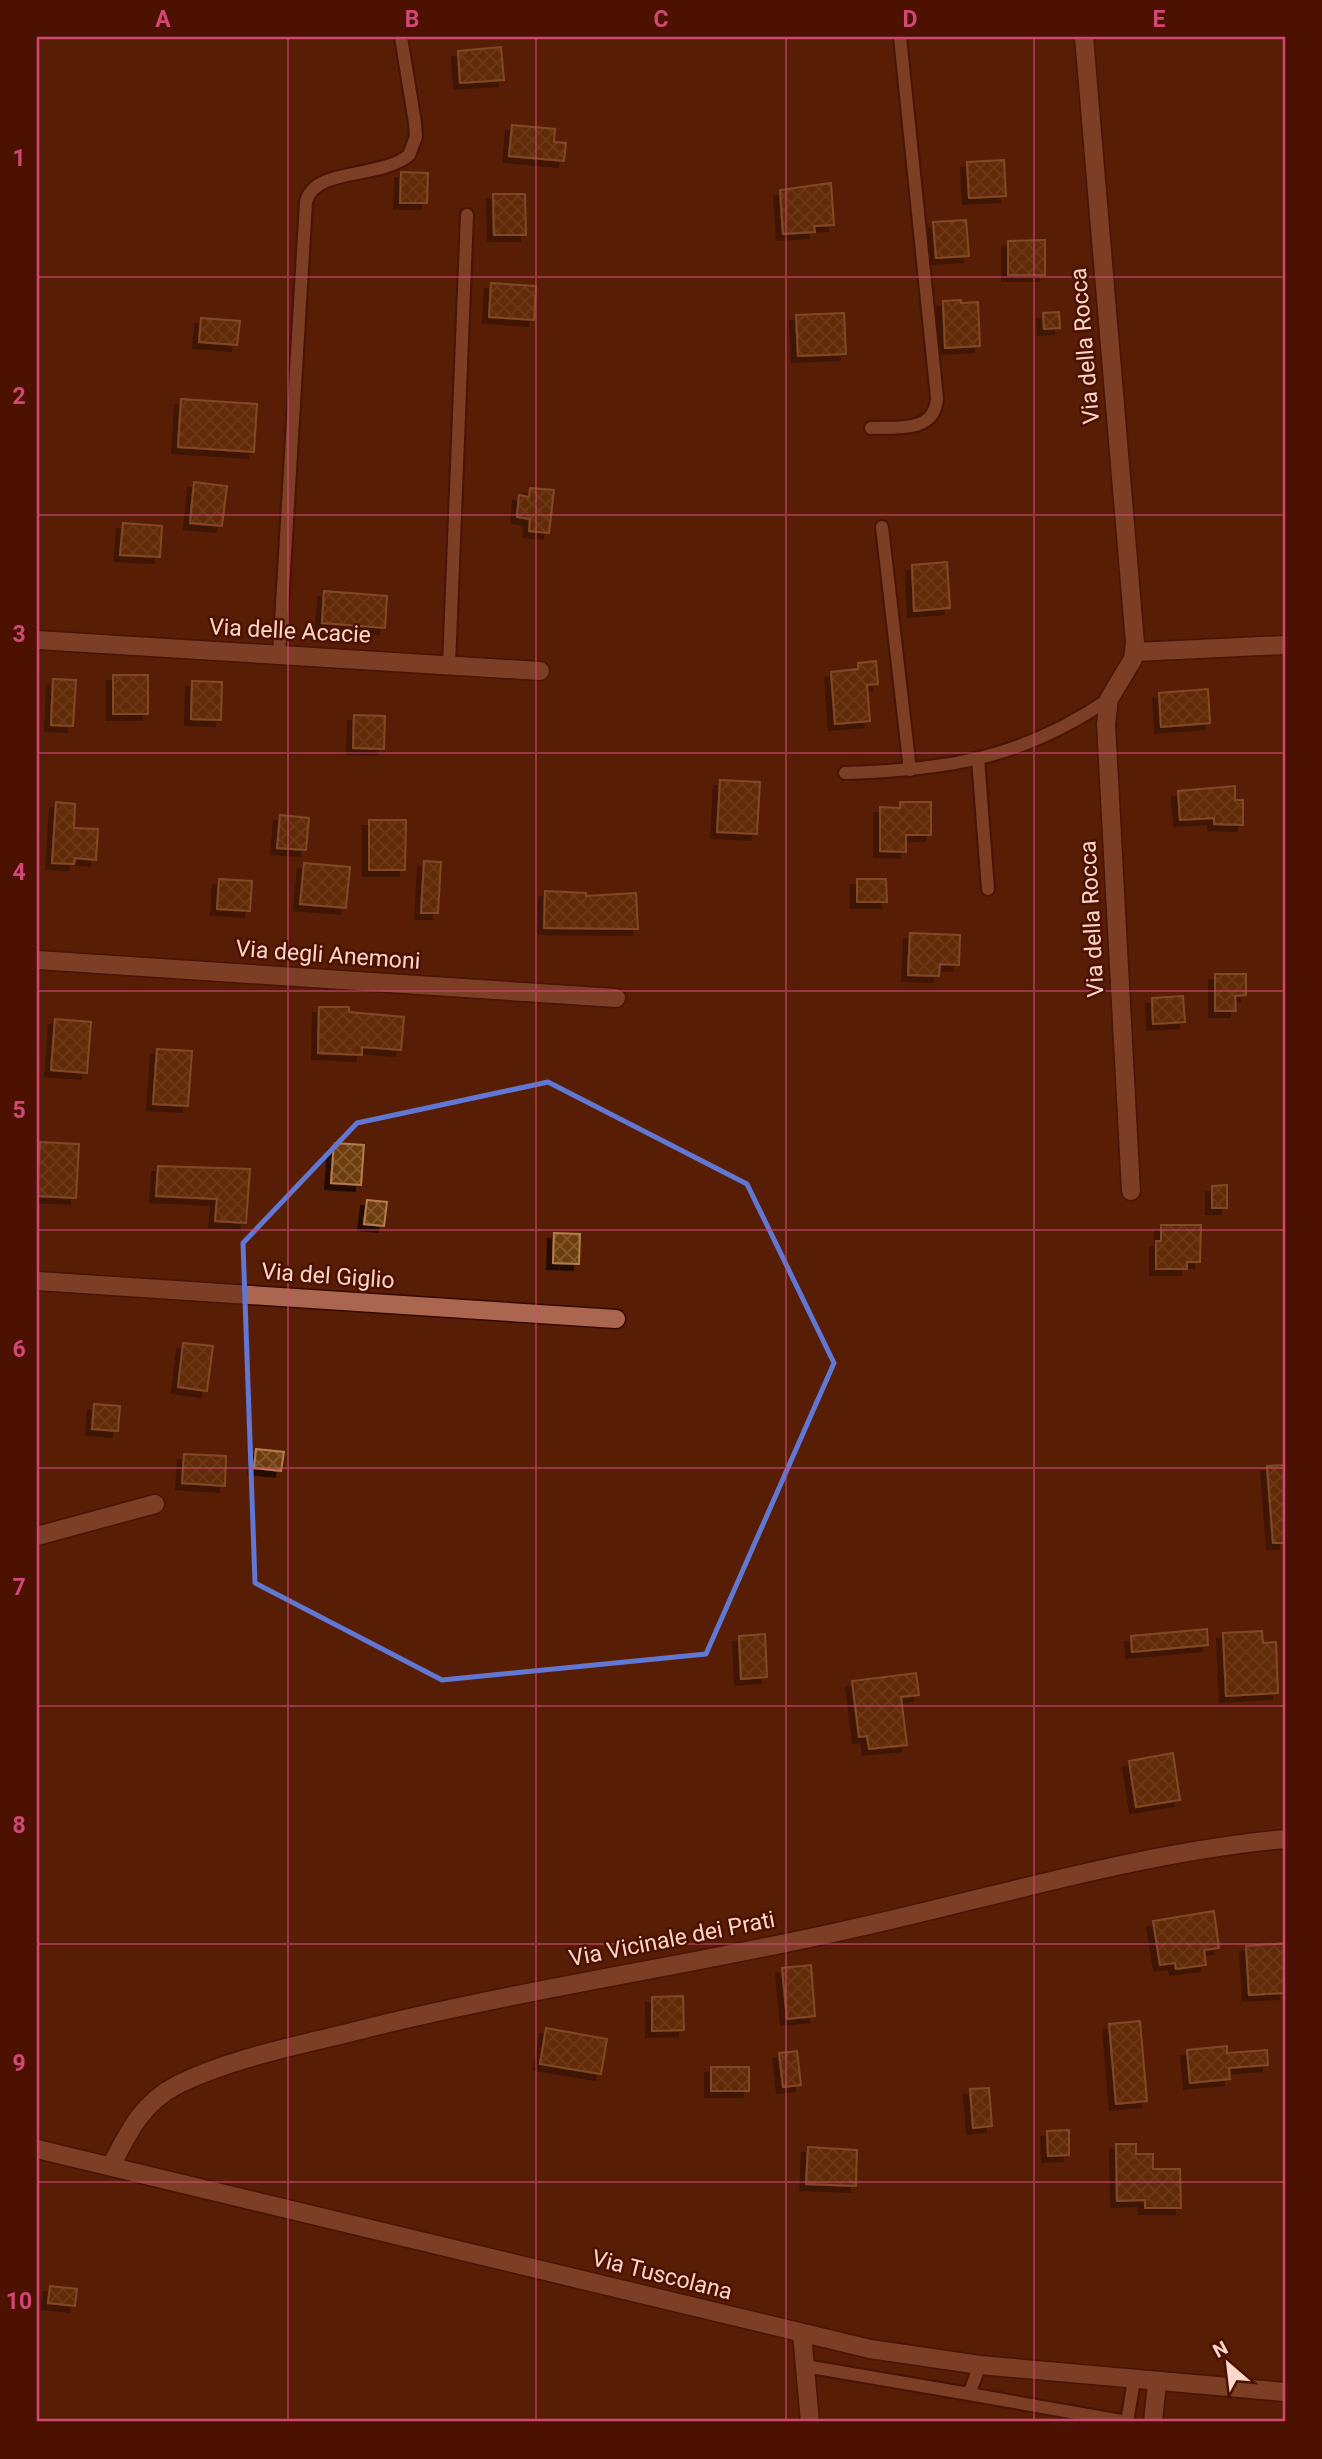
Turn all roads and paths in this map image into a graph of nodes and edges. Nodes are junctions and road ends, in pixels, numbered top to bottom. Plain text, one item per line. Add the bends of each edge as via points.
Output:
1 (401, 37) edge
2 (900, 37) edge
3 (1084, 37) edge
4 (467, 215) dead end
5 (871, 428) dead end
6 (881, 527) dead end
7 (37, 640) edge
8 (1285, 645) edge
9 (1135, 652) junction
10 (279, 655) junction
11 (450, 665) junction
12 (540, 671) dead end
13 (1109, 699) junction
14 (978, 759) junction
15 (910, 770) junction
16 (845, 773) dead end
17 (988, 889) dead end
18 (37, 960) edge
19 (616, 998) dead end
20 (1131, 1191) dead end
21 (37, 1281) edge
22 (617, 1319) dead end
23 (155, 1504) dead end
24 (37, 1536) edge
25 (1285, 1839) edge
26 (37, 2149) edge
27 (111, 2166) junction
28 (802, 2334) junction
29 (980, 2365) junction
30 (805, 2366) junction
31 (1133, 2380) junction
32 (1157, 2382) junction
33 (1285, 2392) edge
34 (969, 2394) junction
35 (810, 2422) edge
36 (1127, 2422) edge
37 (1153, 2422) edge

1 - 10 lane via 415,122 416,137 409,155 390,168 324,180 308,193 306,202
2 - 5 lane via 937,406 930,419 915,426
3 - 9 street, Via della Rocca
4 - 11 lane
6 - 15 lane
7 - 10 street, Via delle Acacie
8 - 9 street
9 - 13 street, Via della Rocca
10 - 11 street, Via delle Acacie
11 - 12 street, Via delle Acacie
13 - 14 lane via 1047,737
13 - 20 street, Via della Rocca via 1106,724
14 - 15 lane
14 - 17 lane
15 - 16 lane
18 - 19 street, Via degli Anemoni
21 - 22 street, Via del Giglio
23 - 24 street
25 - 27 street, Via Vicinale dei Prati via 1157,1858 832,1934 444,2010 281,2051 182,2083 157,2097 134,2122
26 - 27 street, Via Tuscolana
27 - 28 street, Via Tuscolana
28 - 29 street, Via Tuscolana via 895,2354
28 - 30 street
29 - 31 street, Via Tuscolana
29 - 34 lane
30 - 34 lane
30 - 35 street
31 - 32 street, Via Tuscolana
31 - 36 lane
32 - 33 street, Via Tuscolana
32 - 37 street
34 - 36 lane

